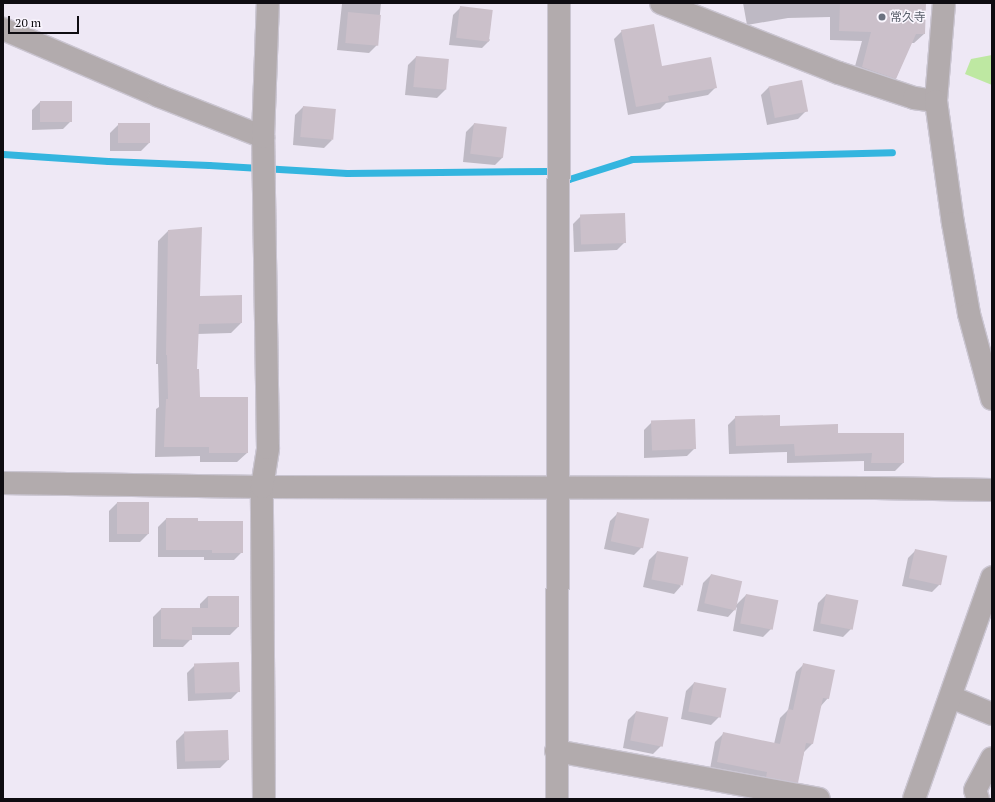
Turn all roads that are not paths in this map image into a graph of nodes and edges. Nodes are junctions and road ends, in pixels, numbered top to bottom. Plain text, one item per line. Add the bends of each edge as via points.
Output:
1 (268, 3) edge
2 (558, 3) edge
3 (661, 3) edge
4 (944, 3) edge
5 (3, 29) edge
6 (936, 102) junction
7 (263, 137) junction
8 (992, 399) edge
9 (3, 483) edge
10 (262, 487) junction
11 (558, 487) junction
12 (992, 490) edge
13 (992, 577) edge
14 (951, 696) junction
15 (992, 714) edge
16 (556, 751) junction
17 (992, 758) edge
18 (264, 799) edge
19 (557, 799) edge
20 (819, 799) edge
21 (914, 799) edge
22 (978, 799) edge

1 - 7 street
2 - 11 street
3 - 6 street via 839,73 914,98
4 - 6 street
5 - 7 street via 159,96
6 - 8 street via 969,314
7 - 10 street via 268,448
9 - 10 street
10 - 11 street
10 - 18 street
11 - 12 street
11 - 16 street
13 - 14 street
14 - 15 street
14 - 21 street
16 - 19 street
16 - 20 street
17 - 22 street via 975,790

